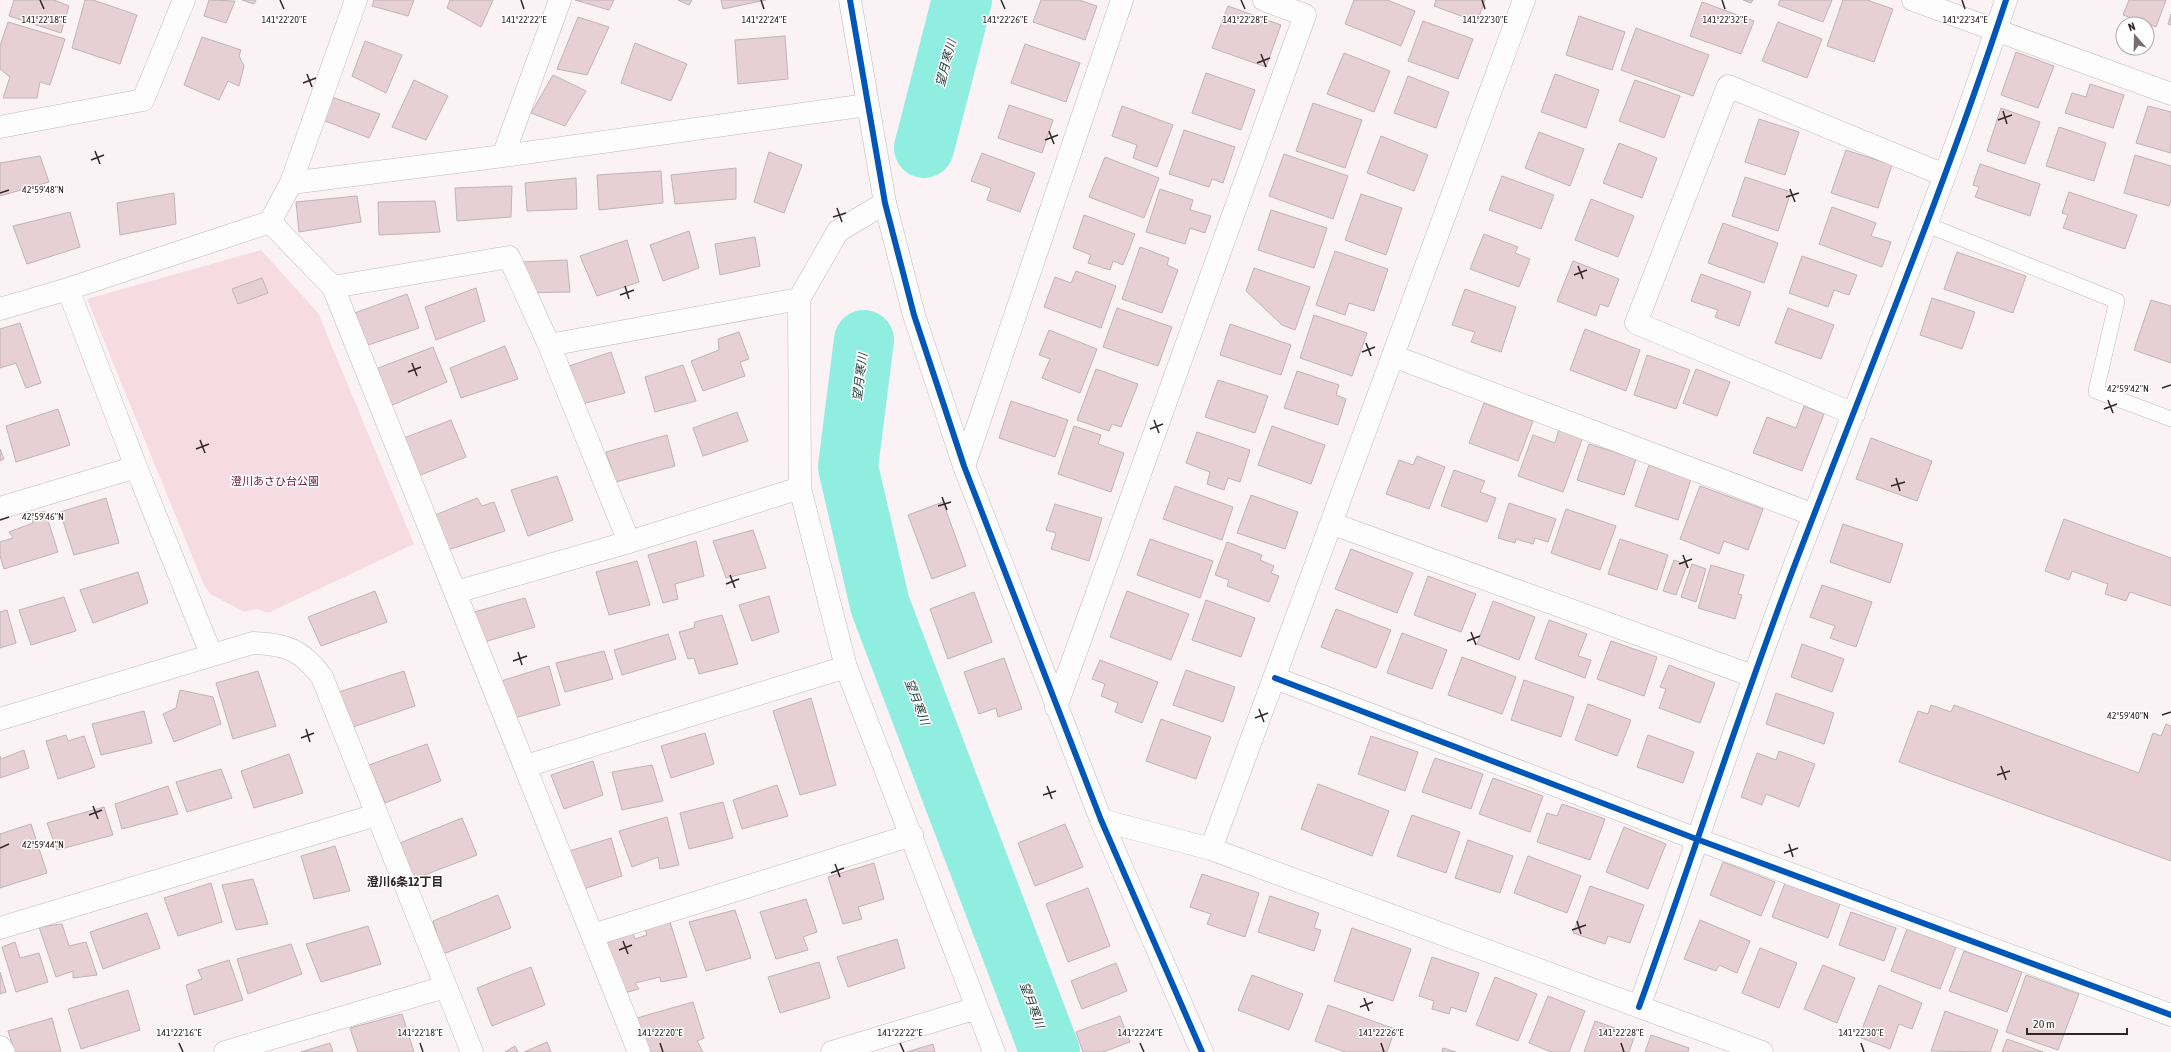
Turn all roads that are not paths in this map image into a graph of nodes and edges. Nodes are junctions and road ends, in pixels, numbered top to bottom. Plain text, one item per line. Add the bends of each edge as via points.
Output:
1 (184, 0) edge
2 (356, 0) edge
3 (560, 0) edge
4 (850, 0) edge
5 (1122, 0) edge
6 (1264, 0) edge
7 (1524, 0) edge
8 (1913, 0) edge
9 (2006, 0) edge
10 (1996, 31) junction
11 (2171, 94) edge
12 (867, 105) junction
13 (0, 127) edge
14 (503, 156) junction
15 (1944, 175) junction
16 (291, 183) junction
17 (885, 203) junction
18 (270, 222) junction
19 (1925, 224) junction
20 (333, 287) junction
21 (68, 289) junction
22 (799, 299) junction
23 (0, 309) edge
24 (549, 345) junction
25 (1393, 356) junction
26 (1854, 414) junction
27 (2171, 419) edge
28 (964, 466) junction
29 (136, 467) junction
30 (800, 488) junction
31 (0, 508) edge
32 (1814, 515) junction
33 (1333, 524) junction
34 (629, 542) junction
35 (456, 592) junction
36 (212, 654) junction
37 (846, 667) junction
38 (1754, 676) junction
39 (1275, 678) junction
40 (1056, 707) junction
41 (0, 718) edge
42 (526, 766) junction
43 (376, 815) junction
44 (1101, 820) junction
45 (912, 835) junction
46 (1699, 840) junction
47 (1211, 849) junction
48 (0, 928) edge
49 (593, 935) junction
50 (445, 987) junction
51 (1639, 1007) junction
52 (977, 1008) junction
53 (2171, 1015) edge
54 (0, 1047) edge
55 (4, 1052) edge
56 (225, 1052) edge
57 (472, 1052) edge
58 (640, 1052) edge
59 (832, 1052) edge
60 (994, 1052) edge
61 (1202, 1052) edge
62 (1762, 1052) edge

1 - 13 street via 143,100
2 - 16 street
3 - 14 street
4 - 12 street
5 - 28 street
6 - 40 street via 1305,16
7 - 25 street
8 - 10 street
9 - 10 street
10 - 11 street
10 - 15 street
12 - 14 street
12 - 17 street
14 - 16 street
15 - 19 street
15 - 26 street via 1728,86 1636,323
16 - 18 street
17 - 22 street via 838,231
17 - 28 street via 914,315
18 - 20 street
18 - 21 street
19 - 26 street
19 - 27 lane via 2117,301 2096,391
20 - 24 street via 509,257
20 - 35 street
21 - 23 street
21 - 29 street
22 - 24 street
22 - 30 street
24 - 34 street
25 - 32 street
25 - 33 street
26 - 32 street
28 - 40 street
29 - 31 street
29 - 36 street
30 - 34 street
30 - 37 street
32 - 38 street
33 - 38 street
33 - 39 street
34 - 35 street
35 - 42 street
36 - 41 street
36 - 43 street via 253,643 277,644 298,652 314,665 322,677
37 - 42 street
37 - 45 street
38 - 46 street
39 - 46 street
39 - 47 street
40 - 44 street
42 - 49 street
43 - 48 street
43 - 50 street
44 - 47 street
44 - 61 street
45 - 49 street
45 - 52 street
46 - 51 street
46 - 53 street
47 - 51 street
49 - 58 street
50 - 56 street
50 - 57 street
51 - 62 street
52 - 59 street
52 - 60 street
54 - 55 street

